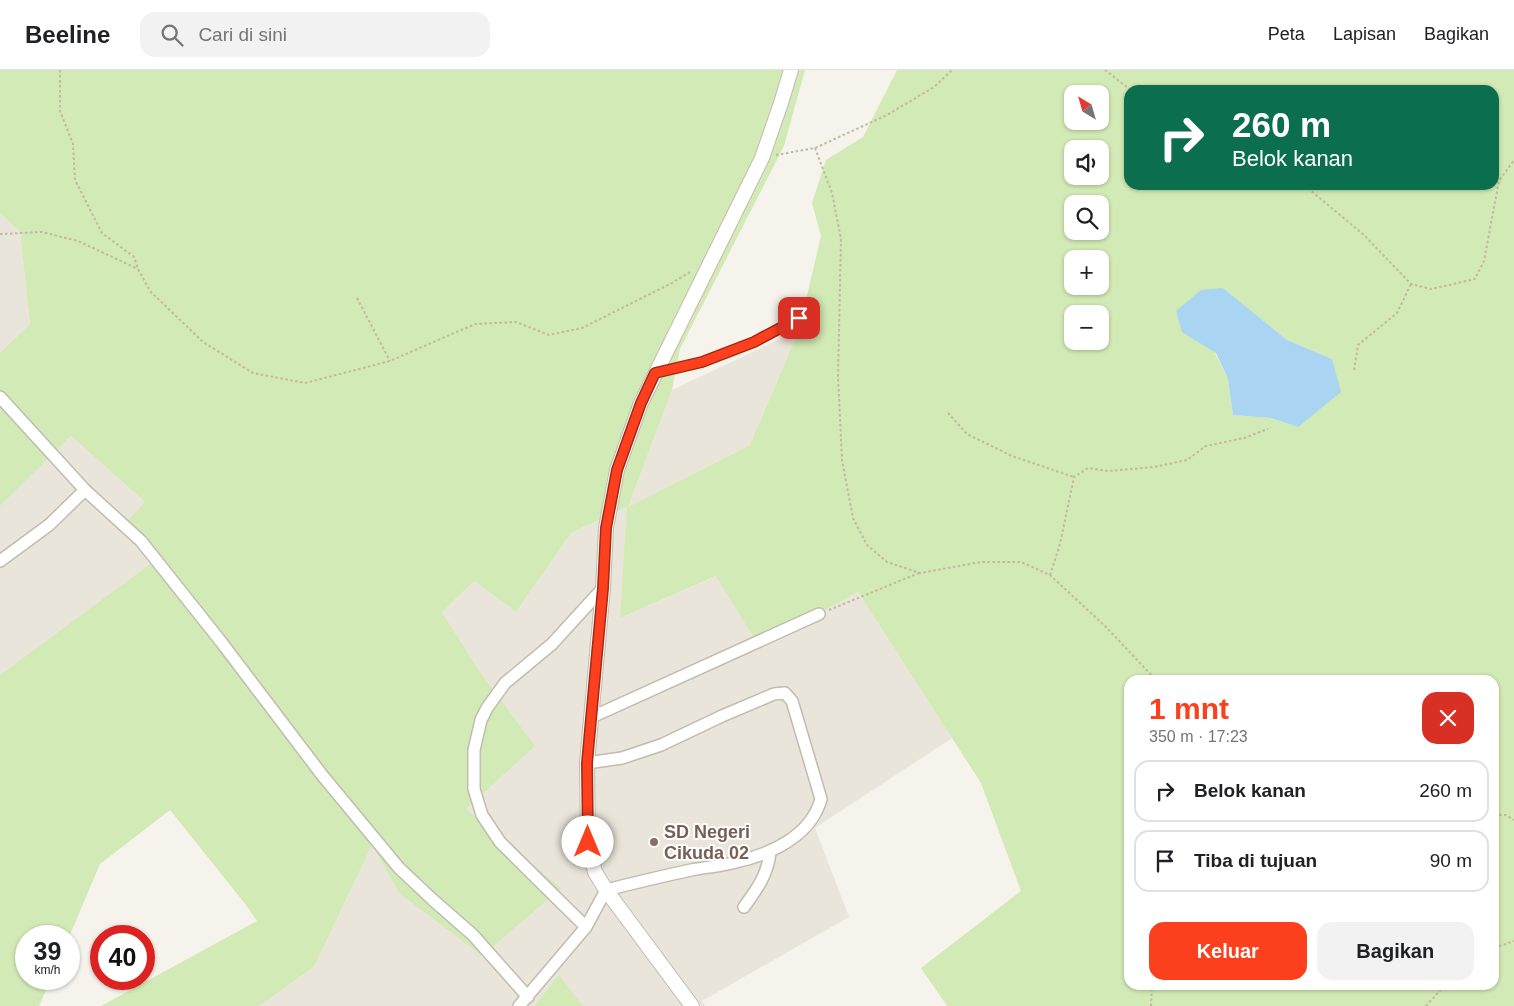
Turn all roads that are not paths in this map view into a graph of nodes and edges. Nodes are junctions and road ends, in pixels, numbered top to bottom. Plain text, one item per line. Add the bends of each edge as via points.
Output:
1 (791, 70) edge
2 (814, 311) dead end
3 (655, 373) junction
4 (0, 397) edge
5 (85, 490) junction
6 (0, 561) edge
7 (603, 588) junction
8 (820, 614) road end
9 (592, 717) junction
10 (587, 763) junction
11 (770, 852) junction
12 (606, 890) junction
13 (744, 907) dead end
14 (586, 927) junction
15 (528, 997) junction
16 (520, 1006) edge
17 (692, 1006) edge

1 - 3 street via 762,158
2 - 3 lane via 754,342 702,362
3 - 7 street via 617,470 606,528
4 - 5 street
5 - 6 street via 49,525
5 - 15 street via 141,541 322,775 399,868 474,935
7 - 9 street
7 - 14 street via 552,644 506,683 481,720 474,750 474,789 482,815 500,842
8 - 9 street
9 - 10 street
10 - 11 street via 622,758 661,746 748,704 785,692 792,701 821,800 797,836
10 - 12 street via 588,842 595,872
11 - 12 street
11 - 13 street via 762,880
12 - 14 street
12 - 17 street
14 - 15 street
15 - 16 street

